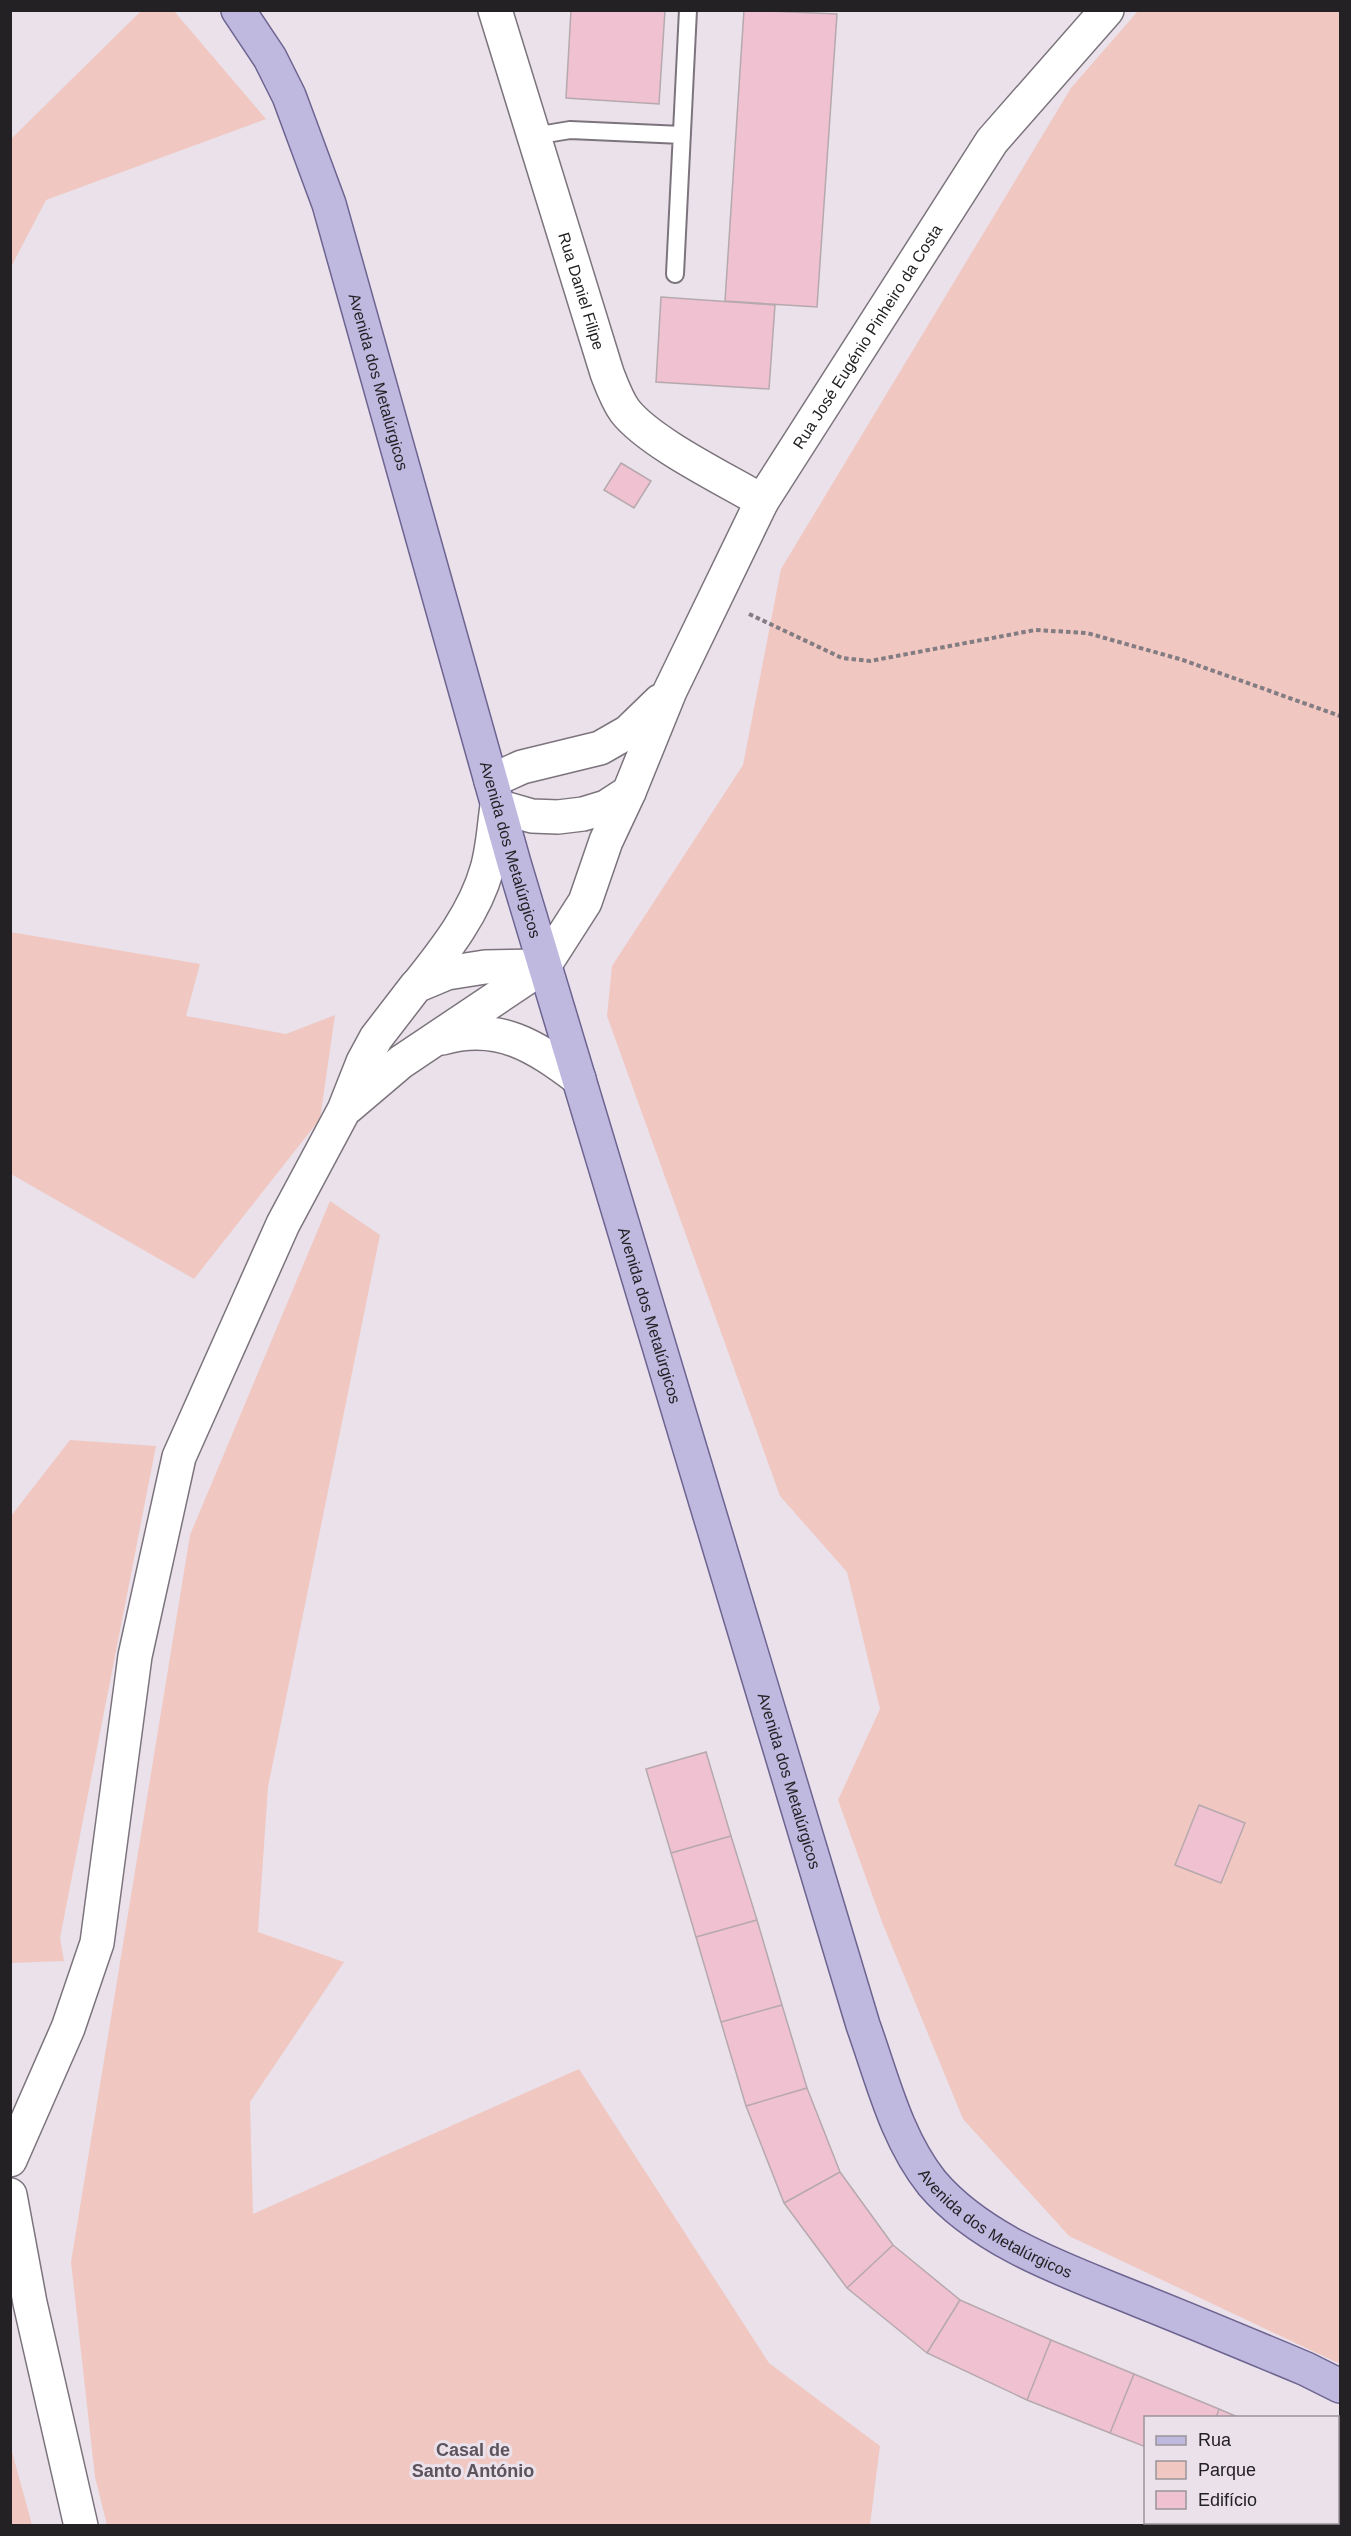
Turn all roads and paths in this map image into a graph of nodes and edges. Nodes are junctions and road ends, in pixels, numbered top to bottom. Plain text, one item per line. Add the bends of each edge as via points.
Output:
1 (238, 10) edge
2 (495, 10) edge
3 (688, 10) edge
4 (1107, 10) edge
5 (682, 135) junction
6 (534, 136) junction
7 (675, 274) dead end
8 (762, 501) junction
9 (716, 598) junction
10 (670, 691) junction
11 (1341, 716) edge
12 (629, 792) junction
13 (494, 793) junction
14 (544, 966) junction
15 (416, 986) junction
16 (432, 1041) junction
17 (579, 1079) junction
18 (345, 1110) junction
19 (10, 2160) edge
20 (10, 2195) edge
21 (1341, 2386) edge
22 (81, 2526) edge

1 - 13 main road, Avenida dos Metalúrgicos via 270,58 289,96 329,204
2 - 6 street, Rua Daniel Filipe
3 - 5 lane
4 - 8 street, Rua José Eugénio Pinheiro da Costa via 992,141
5 - 6 lane via 570,130
5 - 7 lane
6 - 8 street, Rua Daniel Filipe via 607,373 625,411 670,447
8 - 9 street, Rua José Eugénio Pinheiro da Costa
9 - 10 street, Rua José Eugénio Pinheiro da Costa
9 - 11 path via 842,658 870,661 1035,630 1087,633 1184,660
10 - 12 street, Rua José Eugénio Pinheiro da Costa
10 - 13 street, Rua José Eugénio Pinheiro da Costa via 628,732 600,748 522,766
12 - 13 street via 606,807 558,818 532,816
12 - 14 street, Rua José Eugénio Pinheiro da Costa via 606,841 585,902
13 - 14 main road, Avenida dos Metalúrgicos
13 - 15 street via 487,869 450,944
14 - 15 street via 485,967 447,973
14 - 16 street
14 - 17 main road, Avenida dos Metalúrgicos
15 - 18 street via 376,1038
16 - 17 street via 481,1032 511,1038 545,1053
16 - 18 street
17 - 21 main road, Avenida dos Metalúrgicos via 860,2014 911,2152 933,2183 965,2214 1013,2245
18 - 19 street via 283,1224 179,1457 135,1656 97,1943 68,2028
20 - 22 street via 30,2303

